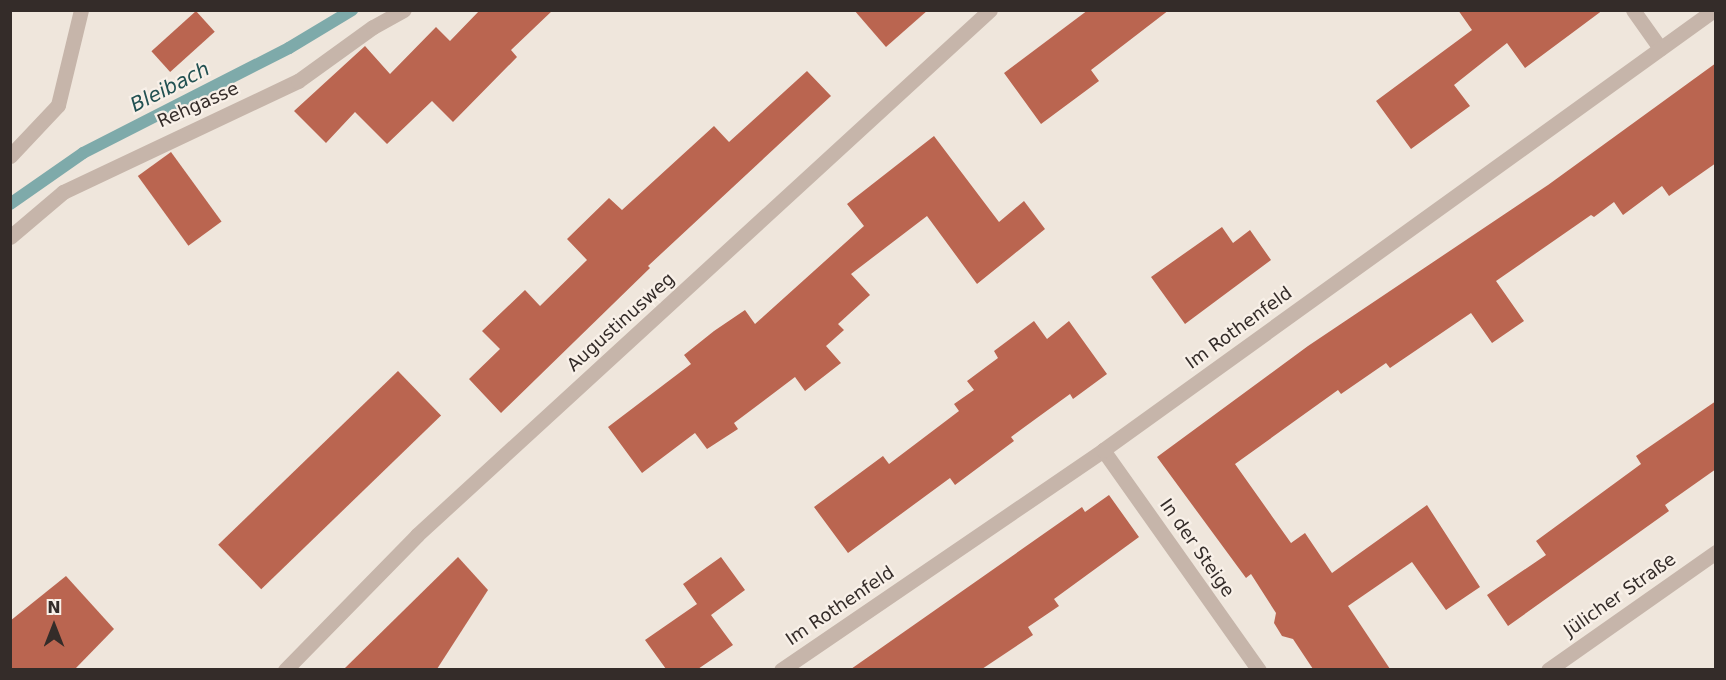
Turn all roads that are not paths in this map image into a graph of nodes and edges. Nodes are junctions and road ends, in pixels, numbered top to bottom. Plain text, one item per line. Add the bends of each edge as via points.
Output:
1 (81, 10) edge
2 (404, 10) edge
3 (990, 10) edge
4 (1633, 10) edge
5 (1714, 10) edge
6 (1660, 48) junction
7 (10, 156) edge
8 (10, 237) edge
9 (1103, 450) junction
10 (1716, 552) edge
11 (285, 669) edge
12 (781, 669) edge
13 (1259, 669) edge
14 (1548, 669) edge

1 - 7 street via 58,105
2 - 8 street, Rehgasse via 373,27 298,81 63,192
3 - 11 street, Augustinusweg via 417,535
4 - 6 street
5 - 6 street, Im Rothenfeld
6 - 9 street, Im Rothenfeld
9 - 12 street, Im Rothenfeld
9 - 13 street, In der Steige
10 - 14 street, Jülicher Straße

